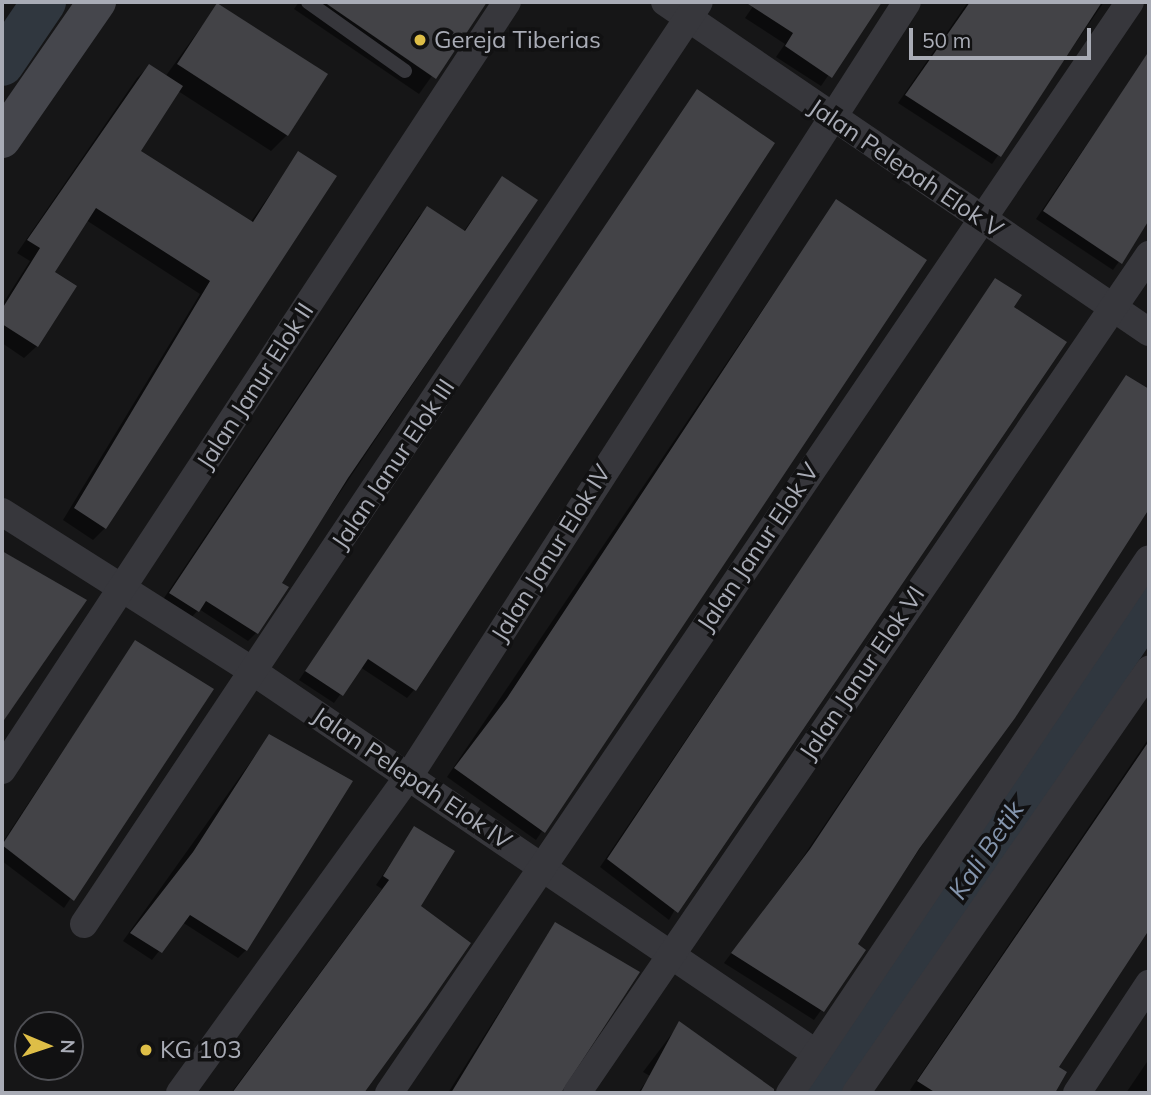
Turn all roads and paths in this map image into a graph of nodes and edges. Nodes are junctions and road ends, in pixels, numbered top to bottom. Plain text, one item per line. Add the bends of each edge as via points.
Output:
1 (97, 2) edge
2 (308, 2) edge
3 (507, 2) edge
4 (665, 2) edge
5 (907, 2) edge
6 (1130, 2) edge
7 (694, 10) edge
8 (405, 71) dead end
9 (827, 116) junction
10 (2, 139) edge
11 (983, 219) junction
12 (1149, 255) edge
13 (1111, 308) junction
14 (1149, 332) edge
15 (2, 512) edge
16 (1149, 559) edge
17 (121, 589) junction
18 (1149, 670) edge
19 (254, 673) junction
20 (2, 770) edge
21 (409, 776) junction
22 (541, 864) junction
23 (84, 924) dead end
24 (671, 954) junction
25 (1149, 984) edge
26 (817, 1054) junction
27 (180, 1093) edge
28 (389, 1093) edge
29 (577, 1093) edge
30 (790, 1093) edge
31 (856, 1093) edge
32 (1077, 1093) edge

1 - 10 main road
2 - 8 lane
3 - 17 street, Jalan Janur Elok II
4 - 7 street, Jalan Pelepah Elok V
5 - 9 street, Jalan Janur Elok IV
6 - 11 street, Jalan Janur Elok V
7 - 9 street, Jalan Pelepah Elok V
7 - 19 street, Jalan Janur Elok III
9 - 11 street, Jalan Pelepah Elok V
9 - 21 street, Jalan Janur Elok IV
11 - 13 street, Jalan Pelepah Elok V
11 - 22 street, Jalan Janur Elok V
12 - 13 street, Jalan Janur Elok VI
13 - 14 street, Jalan Pelepah Elok V
13 - 24 street, Jalan Janur Elok VI
15 - 17 street, Jalan Pelepah Elok IV
16 - 26 street
17 - 19 street, Jalan Pelepah Elok IV
17 - 20 street, Jalan Janur Elok II
18 - 31 street
19 - 21 street, Jalan Pelepah Elok IV
19 - 23 street, Jalan Janur Elok III
21 - 22 street, Jalan Pelepah Elok IV
21 - 27 street, Jalan Janur Elok IV
22 - 24 street, Jalan Pelepah Elok IV
22 - 28 street, Jalan Janur Elok V
24 - 26 street, Jalan Pelepah Elok IV
24 - 29 street, Jalan Janur Elok VI
25 - 32 street
26 - 30 street

